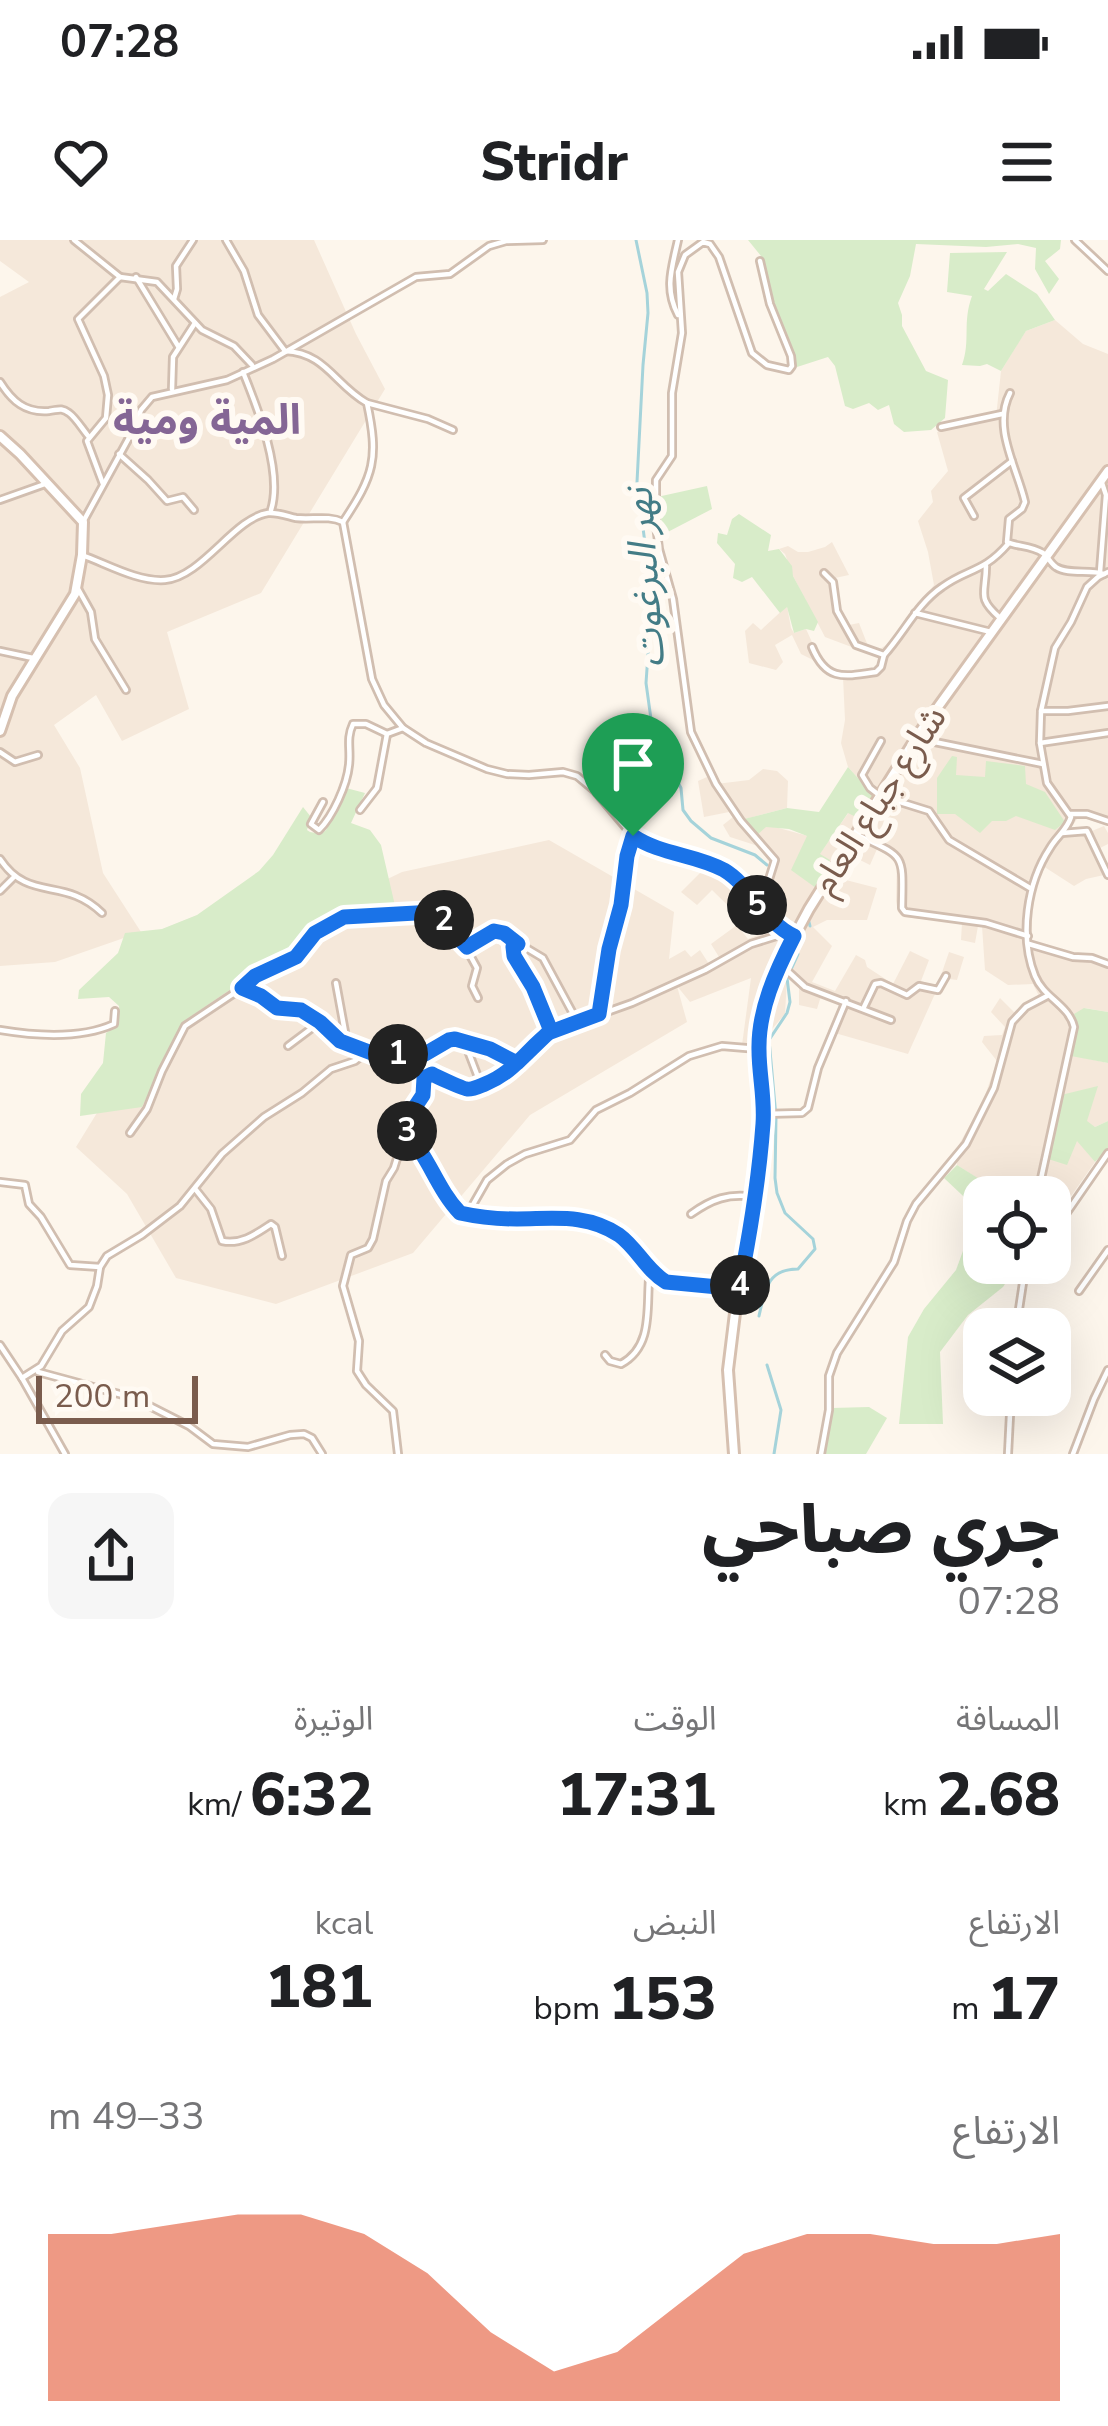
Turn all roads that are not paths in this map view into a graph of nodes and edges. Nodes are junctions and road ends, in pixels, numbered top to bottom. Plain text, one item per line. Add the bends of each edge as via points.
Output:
1 (74, 240) edge
2 (194, 240) edge
3 (226, 240) edge
4 (543, 240) edge
5 (678, 240) edge
6 (1075, 240) edge
7 (760, 261) dead end
8 (1108, 271) edge
9 (120, 277) junction
10 (136, 277) junction
11 (174, 299) junction
12 (679, 316) junction
13 (195, 323) junction
14 (178, 346) junction
15 (284, 351) junction
16 (253, 367) junction
17 (243, 372) junction
18 (0, 382) edge
19 (172, 391) junction
20 (1010, 393) dead end
21 (367, 403) junction
22 (1002, 414) junction
23 (941, 427) dead end
24 (453, 430) dead end
25 (0, 436) edge
26 (89, 437) junction
27 (118, 454) junction
28 (1012, 461) junction
29 (1108, 471) edge
30 (1101, 480) junction
31 (46, 484) junction
32 (103, 484) junction
33 (0, 500) edge
34 (194, 510) dead end
35 (270, 513) junction
36 (974, 515) dead end
37 (82, 522) junction
38 (343, 522) junction
39 (1008, 544) junction
40 (82, 555) junction
41 (1046, 555) junction
42 (986, 566) junction
43 (824, 573) dead end
44 (1104, 573) edge
45 (77, 587) junction
46 (915, 613) junction
47 (1001, 618) junction
48 (991, 632) junction
49 (812, 647) dead end
50 (0, 651) edge
51 (884, 655) junction
52 (34, 658) junction
53 (126, 690) dead end
54 (1108, 706) edge
55 (1041, 711) junction
56 (403, 728) junction
57 (0, 731) edge
58 (1108, 733) edge
59 (387, 734) junction
60 (915, 738) junction
61 (881, 741) dead end
62 (1040, 743) junction
63 (0, 752) edge
64 (38, 755) dead end
65 (1042, 764) junction
66 (879, 795) junction
67 (323, 802) dead end
68 (360, 809) dead end
69 (1070, 814) junction
70 (1108, 821) edge
71 (1062, 833) junction
72 (855, 834) junction
73 (633, 836) junction
74 (2, 864) edge
75 (1108, 875) edge
76 (14, 877) junction
77 (1030, 888) junction
78 (0, 891) edge
79 (760, 908) junction
80 (102, 914) dead end
81 (790, 934) junction
82 (1029, 940) junction
83 (518, 944) junction
84 (465, 946) junction
85 (1108, 964) edge
86 (782, 966) junction
87 (946, 976) dead end
88 (336, 983) dead end
89 (242, 988) junction
90 (1047, 996) junction
91 (478, 998) dead end
92 (846, 1000) junction
93 (864, 1007) junction
94 (116, 1011) dead end
95 (599, 1014) junction
96 (891, 1020) dead end
97 (577, 1021) junction
98 (320, 1022) junction
99 (0, 1030) edge
100 (551, 1031) junction
101 (347, 1043) junction
102 (465, 1043) junction
103 (288, 1046) dead end
104 (759, 1049) junction
105 (366, 1052) junction
106 (425, 1054) junction
107 (517, 1063) junction
108 (432, 1074) junction
109 (481, 1085) junction
110 (768, 1114) junction
111 (130, 1133) dead end
112 (407, 1133) junction
113 (1108, 1153) edge
114 (1042, 1176) edge
115 (0, 1182) edge
116 (196, 1190) junction
117 (754, 1197) junction
118 (1071, 1207) edge
119 (691, 1214) dead end
120 (467, 1215) junction
121 (1108, 1250) edge
122 (282, 1256) dead end
123 (100, 1267) junction
124 (650, 1270) junction
125 (739, 1289) junction
126 (1079, 1291) dead end
127 (0, 1345) edge
128 (605, 1355) dead end
129 (1108, 1370) edge
130 (36, 1371) junction
131 (22, 1378) junction
132 (1010, 1416) edge
133 (64, 1454) edge
134 (322, 1454) edge
135 (398, 1454) edge
136 (734, 1454) edge
137 (820, 1454) edge
138 (1008, 1454) edge
139 (1073, 1454) edge

1 - 9 street
2 - 11 street via 176,266
3 - 15 street via 258,315
4 - 15 street via 489,245 450,274 416,277
5 - 12 street via 668,279
6 - 8 street
7 - 12 street via 790,369 752,353 707,242 680,265
9 - 10 street
9 - 26 street via 78,319 108,395 106,418
10 - 11 street via 157,282
10 - 14 street
11 - 13 street
12 - 79 street via 672,455 654,491 658,548 698,750 775,860
13 - 14 street
13 - 16 street
14 - 19 street
15 - 16 street
15 - 21 street via 310,354
16 - 17 street
17 - 19 street
17 - 35 street via 275,479
18 - 26 street via 25,408 63,410
19 - 27 street via 146,402
20 - 22 street
21 - 24 street
21 - 38 street via 374,460
22 - 23 street
22 - 28 street
25 - 31 main road
26 - 32 street
27 - 32 street
27 - 34 street via 167,501 183,496
28 - 36 street via 964,498
28 - 39 street via 1025,502 1009,519
29 - 30 main road, شارع جباع العام
30 - 41 main road, شارع جباع العام
30 - 44 street
31 - 33 street
31 - 37 main road
32 - 37 street
35 - 38 street
35 - 40 street via 168,580
37 - 40 main road
38 - 56 street via 372,679
39 - 41 street
39 - 42 street
40 - 45 main road
41 - 44 street via 1060,569
41 - 47 main road, شارع جباع العام
42 - 46 street via 940,588
42 - 47 street via 983,601
43 - 51 street via 856,645
44 - 55 street via 1087,586 1055,648
45 - 52 main road
45 - 53 street via 100,650
46 - 48 street
46 - 51 street
47 - 48 main road, شارع جباع العام
48 - 60 main road, شارع جباع العام
49 - 51 street via 834,674 876,672
50 - 52 street
52 - 57 main road
54 - 55 street
55 - 62 street
56 - 59 street
56 - 73 street via 487,769 577,776
58 - 62 street
59 - 67 street via 353,724 348,771 320,830 311,824
59 - 68 street via 377,788
60 - 65 street
60 - 66 main road, شارع جباع العام
61 - 66 street via 862,775
62 - 65 street
63 - 64 street via 14,762
65 - 69 street
66 - 72 main road, شارع جباع العام
66 - 77 street via 928,811 949,840
69 - 70 street
69 - 71 street
71 - 75 street via 1087,831
71 - 77 street
72 - 81 main road, شارع جباع العام
72 - 82 street via 899,857 908,914 986,923
73 - 79 street via 720,868
73 - 95 street
74 - 76 street
76 - 78 street
76 - 80 street via 78,895
77 - 82 street
79 - 81 street
81 - 86 main road, شارع جباع العام
81 - 95 street
82 - 85 street
82 - 90 street
83 - 84 street via 494,931
83 - 97 street via 543,958
83 - 100 street via 514,956
84 - 89 street via 434,912 344,917
84 - 91 street
86 - 92 street via 805,987
86 - 104 main road, شارع جباع العام
87 - 93 street via 938,989 919,986 907,995 875,984
88 - 101 street
89 - 98 street
89 - 111 street via 185,1027
90 - 114 street via 1075,1027
90 - 137 street via 1012,1022 994,1088 966,1144 916,1204 895,1262 833,1359
92 - 93 street
92 - 110 street via 808,1108
93 - 96 street
94 - 99 street via 115,1024 97,1030
95 - 97 street
97 - 100 street
98 - 101 street
98 - 103 street
100 - 107 street
101 - 105 street
102 - 106 street via 449,1040
102 - 107 street
102 - 109 street
104 - 110 main road, شارع جباع العام
104 - 120 street via 722,1046 689,1056 596,1109 570,1140 507,1164
105 - 106 street
105 - 116 street via 256,1123
106 - 108 street
107 - 109 street
108 - 109 street via 465,1089
108 - 112 street
110 - 117 main road, شارع جباع العام
112 - 120 street
112 - 135 street via 373,1239 351,1255 343,1286 360,1346 357,1371 393,1411
113 - 118 street
115 - 123 street via 26,1185 29,1204 70,1265
116 - 122 street via 222,1241 249,1238 271,1224
116 - 123 street
117 - 119 street via 718,1197
117 - 125 main road, شارع جباع العام
120 - 124 street via 591,1224 623,1238
121 - 126 street
123 - 130 street via 89,1306
124 - 125 street via 671,1284
124 - 128 street via 649,1314 635,1353 621,1364
125 - 136 main road, شارع جباع العام via 728,1370
127 - 131 street
129 - 139 street
130 - 131 street
130 - 134 street via 121,1393 213,1444 248,1447 304,1434
131 - 133 street
132 - 138 street

